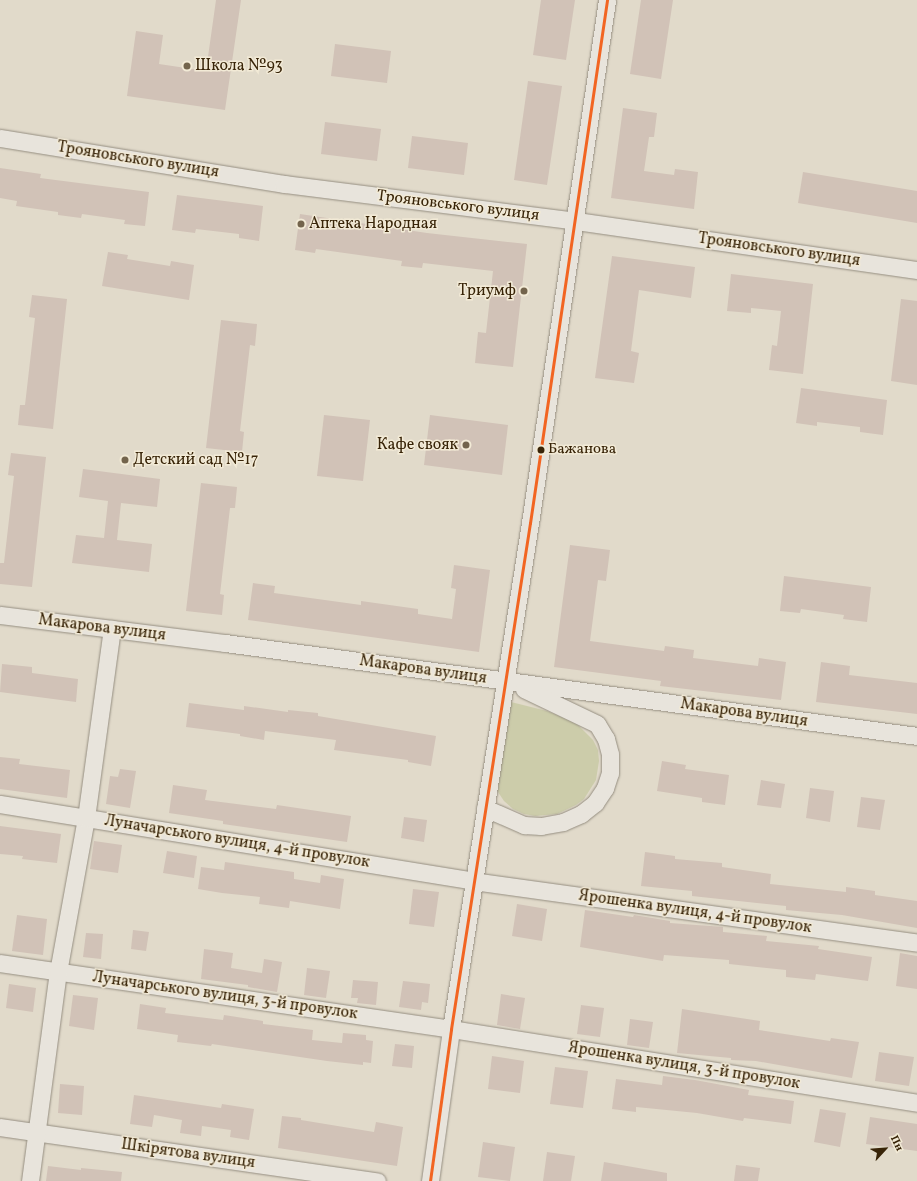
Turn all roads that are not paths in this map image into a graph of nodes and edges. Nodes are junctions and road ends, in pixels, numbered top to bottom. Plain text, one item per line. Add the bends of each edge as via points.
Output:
1 (607, 0) edge
2 (0, 138) edge
3 (576, 221) junction
4 (917, 270) edge
5 (0, 615) edge
6 (112, 629) junction
7 (506, 681) junction
8 (917, 736) edge
9 (0, 804) edge
10 (485, 808) junction
11 (86, 818) junction
12 (473, 881) junction
13 (917, 943) edge
14 (0, 963) edge
15 (58, 972) junction
16 (451, 1029) junction
17 (917, 1103) edge
18 (0, 1127) edge
19 (36, 1132) junction
20 (30, 1181) edge
21 (377, 1181) edge
22 (430, 1181) edge

1 - 3 street
2 - 3 street, Трояновського вулиця via 284,184
3 - 4 street, Трояновського вулиця
3 - 7 street
5 - 6 street, Макарова вулиця
6 - 7 street, Макарова вулиця
6 - 11 street
7 - 8 street, Макарова вулиця
7 - 10 street
7 - 10 street via 597,724 606,739 610,754 610,773 595,803 581,814 563,822 541,826 524,825
9 - 11 street, Луначарського вулиця, 4-й провулок
10 - 12 street
11 - 12 street, Луначарського вулиця, 4-й провулок
11 - 15 street
12 - 13 street, Ярошенка вулиця, 4-й провулок
12 - 16 street
14 - 15 street, Луначарського вулиця, 3-й провулок
15 - 16 street, Луначарського вулиця, 3-й провулок
15 - 19 street
16 - 17 street, Ярошенка вулиця, 3-й провулок
16 - 22 street
18 - 19 street, Шкірятова вулиця
19 - 20 street
19 - 21 street, Шкірятова вулиця

